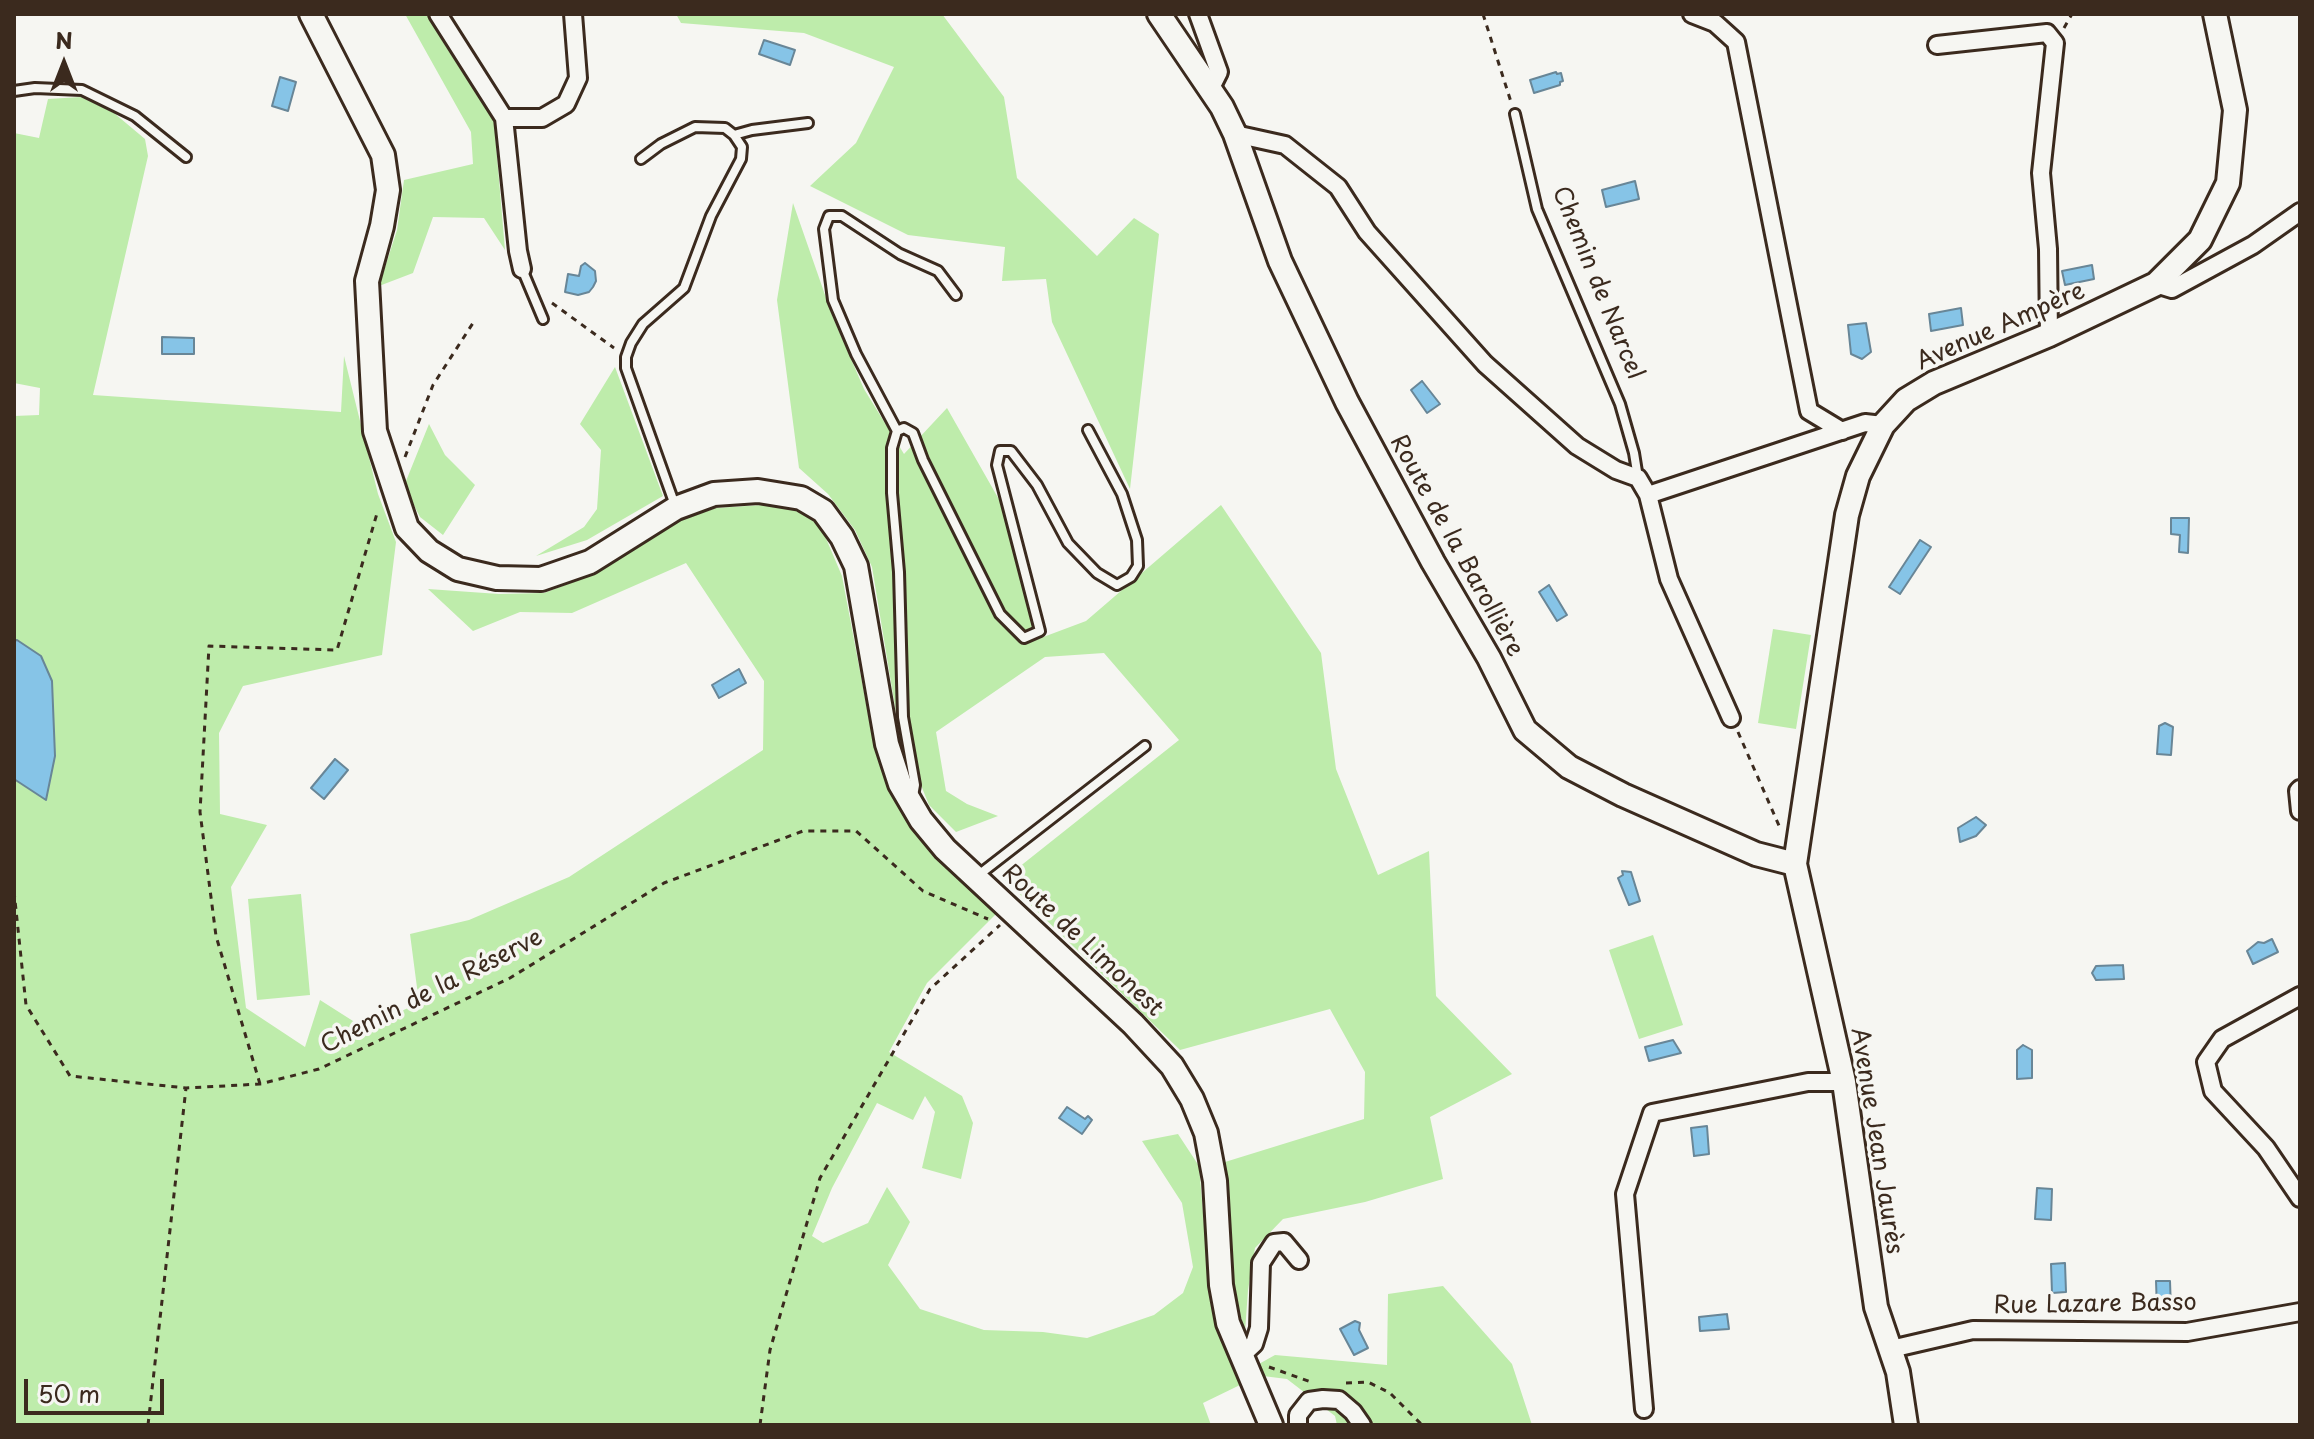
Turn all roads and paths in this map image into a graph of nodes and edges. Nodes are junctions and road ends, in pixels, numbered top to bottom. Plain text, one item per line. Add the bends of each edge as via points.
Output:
1 (311, 14) edge
2 (438, 14) edge
3 (573, 14) edge
4 (1159, 14) edge
5 (1198, 14) edge
6 (1483, 14) edge
7 (1692, 14) edge
8 (2215, 14) edge
9 (1937, 45) dead end
10 (14, 91) edge
11 (1216, 98) junction
12 (1515, 114) joint
13 (504, 118) junction
14 (808, 123) dead end
15 (1235, 134) junction
16 (734, 135) junction
17 (186, 157) dead end
18 (641, 159) dead end
19 (2296, 221) edge
20 (522, 269) joint
21 (2156, 284) junction
22 (532, 290) junction
23 (956, 295) dead end
24 (543, 319) dead end
25 (473, 323) dead end
26 (2049, 335) junction
27 (626, 357) junction
28 (1883, 425) junction
29 (1088, 430) dead end
30 (897, 431) junction
31 (1842, 431) junction
32 (1638, 478) junction
33 (1648, 495) junction
34 (386, 498) junction
35 (676, 508) junction
36 (1731, 718) joint
37 (1145, 746) dead end
38 (2300, 789) edge
39 (912, 805) junction
40 (2300, 811) edge
41 (1783, 835) dead end
42 (1795, 864) junction
43 (976, 877) junction
44 (14, 891) edge
45 (2300, 996) edge
46 (1844, 1082) junction
47 (260, 1084) junction
48 (186, 1088) junction
49 (2300, 1198) edge
50 (1299, 1260) dead end
51 (2300, 1312) edge
52 (1891, 1349) junction
53 (1241, 1356) junction
54 (1644, 1409) dead end
55 (148, 1425) edge
56 (760, 1425) edge
57 (1271, 1425) edge
58 (1298, 1425) edge
59 (1362, 1425) edge
60 (1906, 1425) edge

1 - 34 street via 383,155 388,190 367,281 375,431
2 - 13 street
3 - 13 street via 578,78 566,104 542,118
4 - 11 street, Route de la Barollière
5 - 11 street via 1219,72
6 - 12 path
7 - 31 street via 1715,23 1736,42 1809,411
8 - 21 street, Avenue Ampère via 2235,110 2228,183 2200,240
9 - 26 street via 2047,33 2055,43 2041,173
10 - 17 lane via 82,90 135,116
11 - 15 street, Route de la Barollière
12 - 32 lane, Chemin de Narcel via 1537,209 1620,404
13 - 20 street
14 - 16 lane
15 - 32 street via 1285,145 1338,187 1367,232 1485,364 1577,446
15 - 42 street, Route de la Barollière via 1280,261 1347,402 1525,730 1569,767 1623,795 1756,854
16 - 18 lane via 725,128 695,127
16 - 27 lane via 742,147 741,159 711,216 684,288 643,324
19 - 21 street via 2172,289
20 - 22 lane
21 - 26 street, Avenue Ampère
22 - 24 lane
22 - 27 path
23 - 30 lane via 938,271 900,254 842,216 829,216 824,229 833,300
25 - 34 path via 433,385
26 - 28 street, Avenue Ampère via 1934,383 1906,400
27 - 35 lane
28 - 31 street via 1865,423
28 - 42 street, Avenue Ampère via 1858,476 1847,515
29 - 30 lane via 1122,494 1137,540 1138,566 1117,585 1097,573 1068,543 1029,473 1011,451 1000,451 997,465 1040,631 1024,638 1000,614 913,433
30 - 39 lane via 892,493 903,717 915,785
31 - 33 street
32 - 33 street
33 - 36 street via 1669,579
34 - 35 street via 429,551 458,569 497,578 541,579 590,562
34 - 47 path via 337,650 209,646 200,812 216,936
35 - 39 street, Route de Limonest via 714,494 758,491 801,498 823,511 856,566 887,744
36 - 41 path
37 - 43 lane
38 - 40 street
39 - 43 street, Route de Limonest via 945,849
42 - 46 street, Avenue Jean Jaurès
43 - 53 street, Route de Limonest via 1133,1024 1172,1066 1192,1099 1206,1133 1215,1181 1221,1285
44 - 48 path, Chemin de la Réserve via 26,1005 70,1076
45 - 49 street via 2222,1039 2206,1062 2213,1091 2266,1148
46 - 52 street, Avenue Jean Jaurès via 1876,1307
46 - 54 street via 1808,1082 1652,1113 1625,1194
47 - 48 path, Chemin de la Réserve
47 - 56 path, Chemin de la Réserve via 319,1069 510,978 664,883 803,831 856,831 923,891 1001,925 930,989 820,1178 770,1350
48 - 55 path
50 - 53 street via 1284,1242 1274,1243 1261,1263 1259,1328 1254,1344
51 - 52 street, Rue Lazare Basso via 2187,1332 1973,1330
52 - 60 street, Avenue Jean Jaurès
53 - 57 street, Route de Limonest
58 - 59 street via 1298,1415 1309,1401 1323,1399 1339,1400

